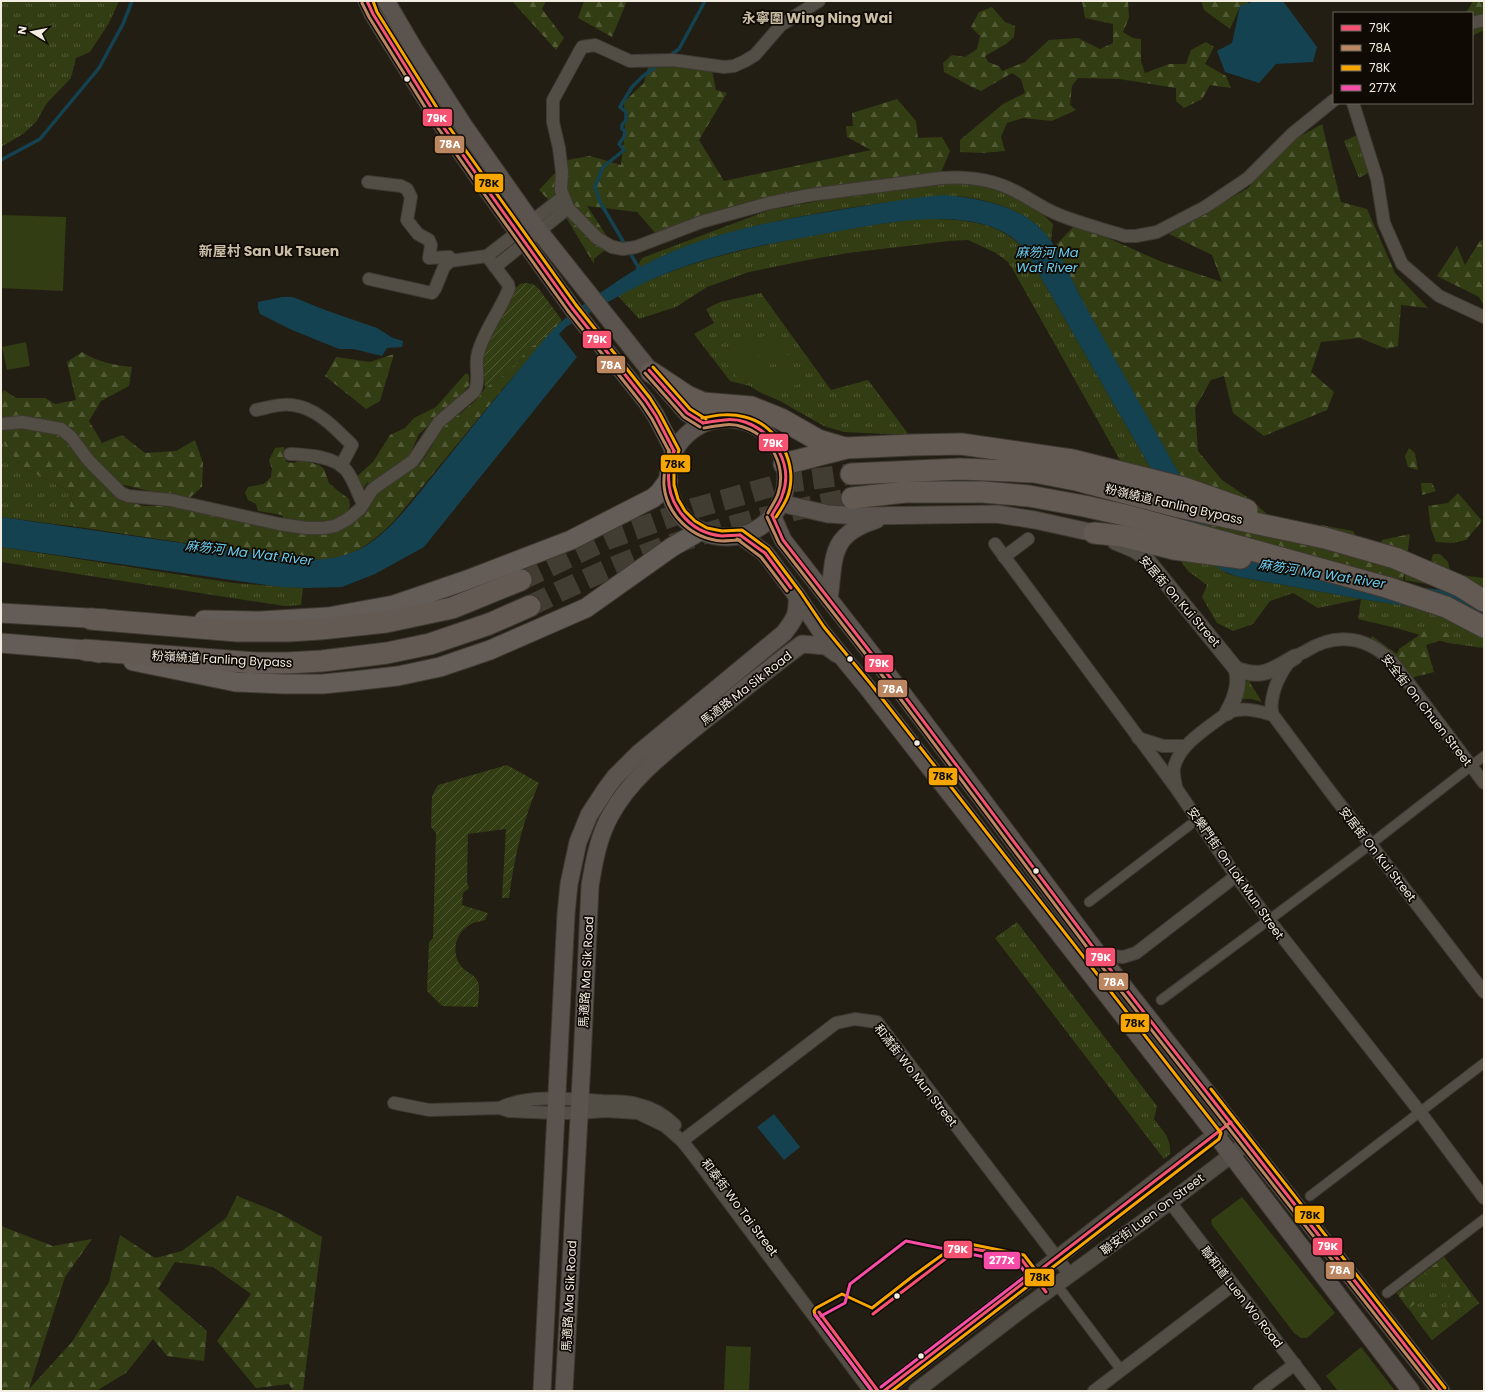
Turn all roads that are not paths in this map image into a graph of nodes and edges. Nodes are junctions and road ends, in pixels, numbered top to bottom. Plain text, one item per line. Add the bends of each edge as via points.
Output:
1 (366, 1) edge
2 (386, 1) edge
3 (819, 1) edge
4 (1484, 20) edge
5 (1473, 23) edge
6 (1333, 101) edge
7 (1353, 104) edge
8 (368, 182) dead end
9 (563, 197) junction
10 (568, 208) junction
11 (535, 226) junction
12 (521, 237) junction
13 (487, 256) junction
14 (450, 261) junction
15 (495, 267) junction
16 (369, 279) dead end
17 (1484, 317) edge
18 (651, 372) junction
19 (256, 410) dead end
20 (703, 423) junction
21 (1, 424) edge
22 (846, 448) junction
23 (674, 451) junction
24 (290, 454) dead end
25 (784, 464) junction
26 (340, 466) junction
27 (851, 474) tunnel mouth
28 (668, 481) junction
29 (1133, 485) junction
30 (852, 498) tunnel mouth
31 (363, 504) junction
32 (776, 509) junction
33 (887, 516) junction
34 (700, 531) junction
35 (1094, 533) junction
36 (740, 535) junction
37 (1028, 538) dead end
38 (995, 544) dead end
39 (1004, 556) junction
40 (1319, 567) junction
41 (520, 580) tunnel mouth
42 (797, 596) junction
43 (829, 600) junction
44 (1484, 601) edge
45 (530, 606) tunnel mouth
46 (1, 613) edge
47 (91, 619) junction
48 (1484, 627) edge
49 (1, 642) edge
50 (85, 650) junction
51 (1295, 657) junction
52 (842, 658) junction
53 (1236, 668) junction
54 (1227, 713) junction
55 (1273, 715) junction
56 (1138, 738) junction
57 (1185, 746) junction
58 (1484, 756) edge
59 (1471, 766) junction
60 (1484, 783) edge
61 (1176, 788) junction
62 (1190, 825) dead end
63 (1370, 844) junction
64 (1236, 876) junction
65 (1089, 902) dead end
66 (1269, 920) junction
67 (1099, 955) junction
68 (1484, 992) edge
69 (1161, 1000) dead end
70 (1484, 1063) edge
71 (394, 1103) dead end
72 (557, 1106) junction
73 (579, 1106) junction
74 (1420, 1112) junction
75 (1231, 1122) junction
76 (1216, 1135) junction
77 (684, 1139) junction
78 (1247, 1143) junction
79 (1231, 1154) junction
80 (1310, 1196) dead end
81 (1484, 1198) edge
82 (1170, 1202) junction
83 (1484, 1219) edge
84 (1057, 1258) junction
85 (1070, 1275) junction
86 (1057, 1285) junction
87 (1233, 1285) junction
88 (1387, 1293) dead end
89 (1295, 1364) junction
90 (1121, 1370) junction
91 (1098, 1390) edge
92 (542, 1391) edge
93 (564, 1391) edge
94 (870, 1391) edge
95 (878, 1391) edge
96 (884, 1391) edge
97 (916, 1391) edge
98 (1259, 1391) edge
99 (1315, 1391) edge
100 (1411, 1391) edge
101 (1441, 1391) edge

1 - 12 main road via 442,125
2 - 11 main road via 464,126
3 - 9 street via 781,25 755,54 734,66 673,60 630,61 595,45 582,47 553,100 552,122 562,172
4 - 5 street
6 - 10 street via 1292,134 1248,178 1205,207 1149,234 1136,236 1125,236 1056,213 999,185 959,177 810,195 769,203 701,222 636,247 623,249 602,242
7 - 17 street via 1377,179 1384,223 1402,264 1439,296
8 - 14 street via 402,186 407,189 411,197 406,220 418,234 429,240 429,258 449,257
9 - 10 street
9 - 11 street
10 - 11 street
11 - 12 street
11 - 18 main road
12 - 13 street
12 - 15 street
12 - 23 main road via 572,308 653,411
13 - 14 street
13 - 15 street
14 - 16 street via 444,267 432,293
15 - 31 street via 509,288 480,347 476,361 478,387 439,422 413,462 372,490
18 - 20 main road via 687,413
18 - 22 highway via 687,396 703,403 751,407 781,419 818,440
19 - 26 street via 291,404 301,406 326,421 352,445
20 - 23 main road via 686,435
20 - 25 main road via 723,418 753,424 770,437
21 - 31 street via 22,422 61,429 121,493 128,496 171,500 306,528 335,526 348,519
22 - 25 highway
22 - 29 highway via 961,444 1072,460
23 - 28 main road via 669,465
24 - 26 street via 322,458
25 - 32 main road via 786,484
26 - 31 street via 347,471
27 - 29 highway, 粉嶺繞道 Fanling Bypass via 960,469 1023,472
28 - 34 main road via 677,510
28 - 47 main road via 653,498 570,540 394,605 328,617 282,620
29 - 44 highway, 粉嶺繞道 Fanling Bypass via 1179,507 1325,538 1395,558 1460,586
30 - 40 highway, 粉嶺繞道 Fanling Bypass via 934,491 995,492 1061,501 1129,516
32 - 33 main road
32 - 36 main road via 758,528
32 - 43 main road via 782,540
33 - 35 main road via 997,514
33 - 43 main road via 860,525 848,533 839,545 834,555
34 - 36 main road via 723,537
34 - 50 main road via 672,547 586,608 490,650 440,667 398,676 322,684 236,682
35 - 40 highway via 1123,536 1174,549
35 - 53 street, 安居街 On Kui Street via 1145,557
36 - 42 main road via 765,553
37 - 39 street
38 - 39 street, 安樂門街 On Lok Mun Street
39 - 56 street, 安樂門街 On Lok Mun Street
40 - 48 highway, 粉嶺繞道 Fanling Bypass via 1446,607
41 - 47 highway via 452,608 386,622 320,629 237,631
42 - 52 main road
42 - 72 main road, 馬適路 Ma Sik Road via 797,616 784,633 626,765 601,796 583,829 574,857 567,900
43 - 67 main road
45 - 50 highway, 粉嶺繞道 Fanling Bypass via 489,624 430,644 387,653 329,660 257,663
46 - 47 main road
49 - 50 main road, 粉嶺繞道 Fanling Bypass
51 - 53 street via 1267,672 1251,673
51 - 55 street, 安全街 On Chuen Street via 1284,670 1276,686 1271,706
51 - 59 street, 安全街 On Chuen Street via 1323,643 1344,639 1363,642 1380,651 1394,665
52 - 73 main road, 馬適路 Ma Sik Road via 826,646 802,644 652,764 628,790 610,816 598,845 590,886
52 - 76 main road
53 - 54 street via 1237,692
54 - 55 street via 1246,708
54 - 57 street
55 - 63 street, 安居街 On Kui Street
56 - 57 street via 1163,746
56 - 61 street, 安樂門街 On Lok Mun Street
57 - 61 street via 1174,769
58 - 59 street
59 - 60 street, 安全街 On Chuen Street
59 - 63 street
61 - 64 street, 安樂門街 On Lok Mun Street
62 - 65 street
63 - 66 street
63 - 68 street, 安居街 On Kui Street
64 - 66 street, 安樂門街 On Lok Mun Street
64 - 67 street via 1136,953 1123,957
66 - 69 street
66 - 74 street, 安樂門街 On Lok Mun Street
67 - 75 main road
70 - 74 street
71 - 72 street, 和泰街 Wo Tai Street via 429,1110 500,1108 509,1111
72 - 73 street, 和泰街 Wo Tai Street
72 - 92 main road, 馬適路 Ma Sik Road
73 - 77 street, 和泰街 Wo Tai Street via 637,1104 669,1119
73 - 93 main road, 馬適路 Ma Sik Road
74 - 80 street
74 - 81 street, 安樂門街 On Lok Mun Street
75 - 76 street, 聯安街 Luen On Street
75 - 78 main road
76 - 79 main road
76 - 84 street, 聯安街 Luen On Street
77 - 84 street, 和滿街 Wo Mun Street via 836,1023 855,1019 877,1022
77 - 94 street, 和泰街 Wo Tai Street
77 - 95 street, 和泰街 Wo Tai Street
78 - 79 street, 聯安街 Luen On Street
78 - 101 main road
79 - 82 street, 聯安街 Luen On Street
79 - 100 main road
82 - 85 street, 聯安街 Luen On Street
82 - 87 street, 聯和道 Luen Wo Road
83 - 88 street
84 - 85 street, 和滿街 Wo Mun Street
84 - 96 street, 聯安街 Luen On Street
85 - 86 street, 聯安街 Luen On Street
86 - 90 street
86 - 97 street, 聯安街 Luen On Street
87 - 89 street, 聯和道 Luen Wo Road
87 - 90 street
89 - 98 street
89 - 99 street, 聯和道 Luen Wo Road
90 - 91 street

